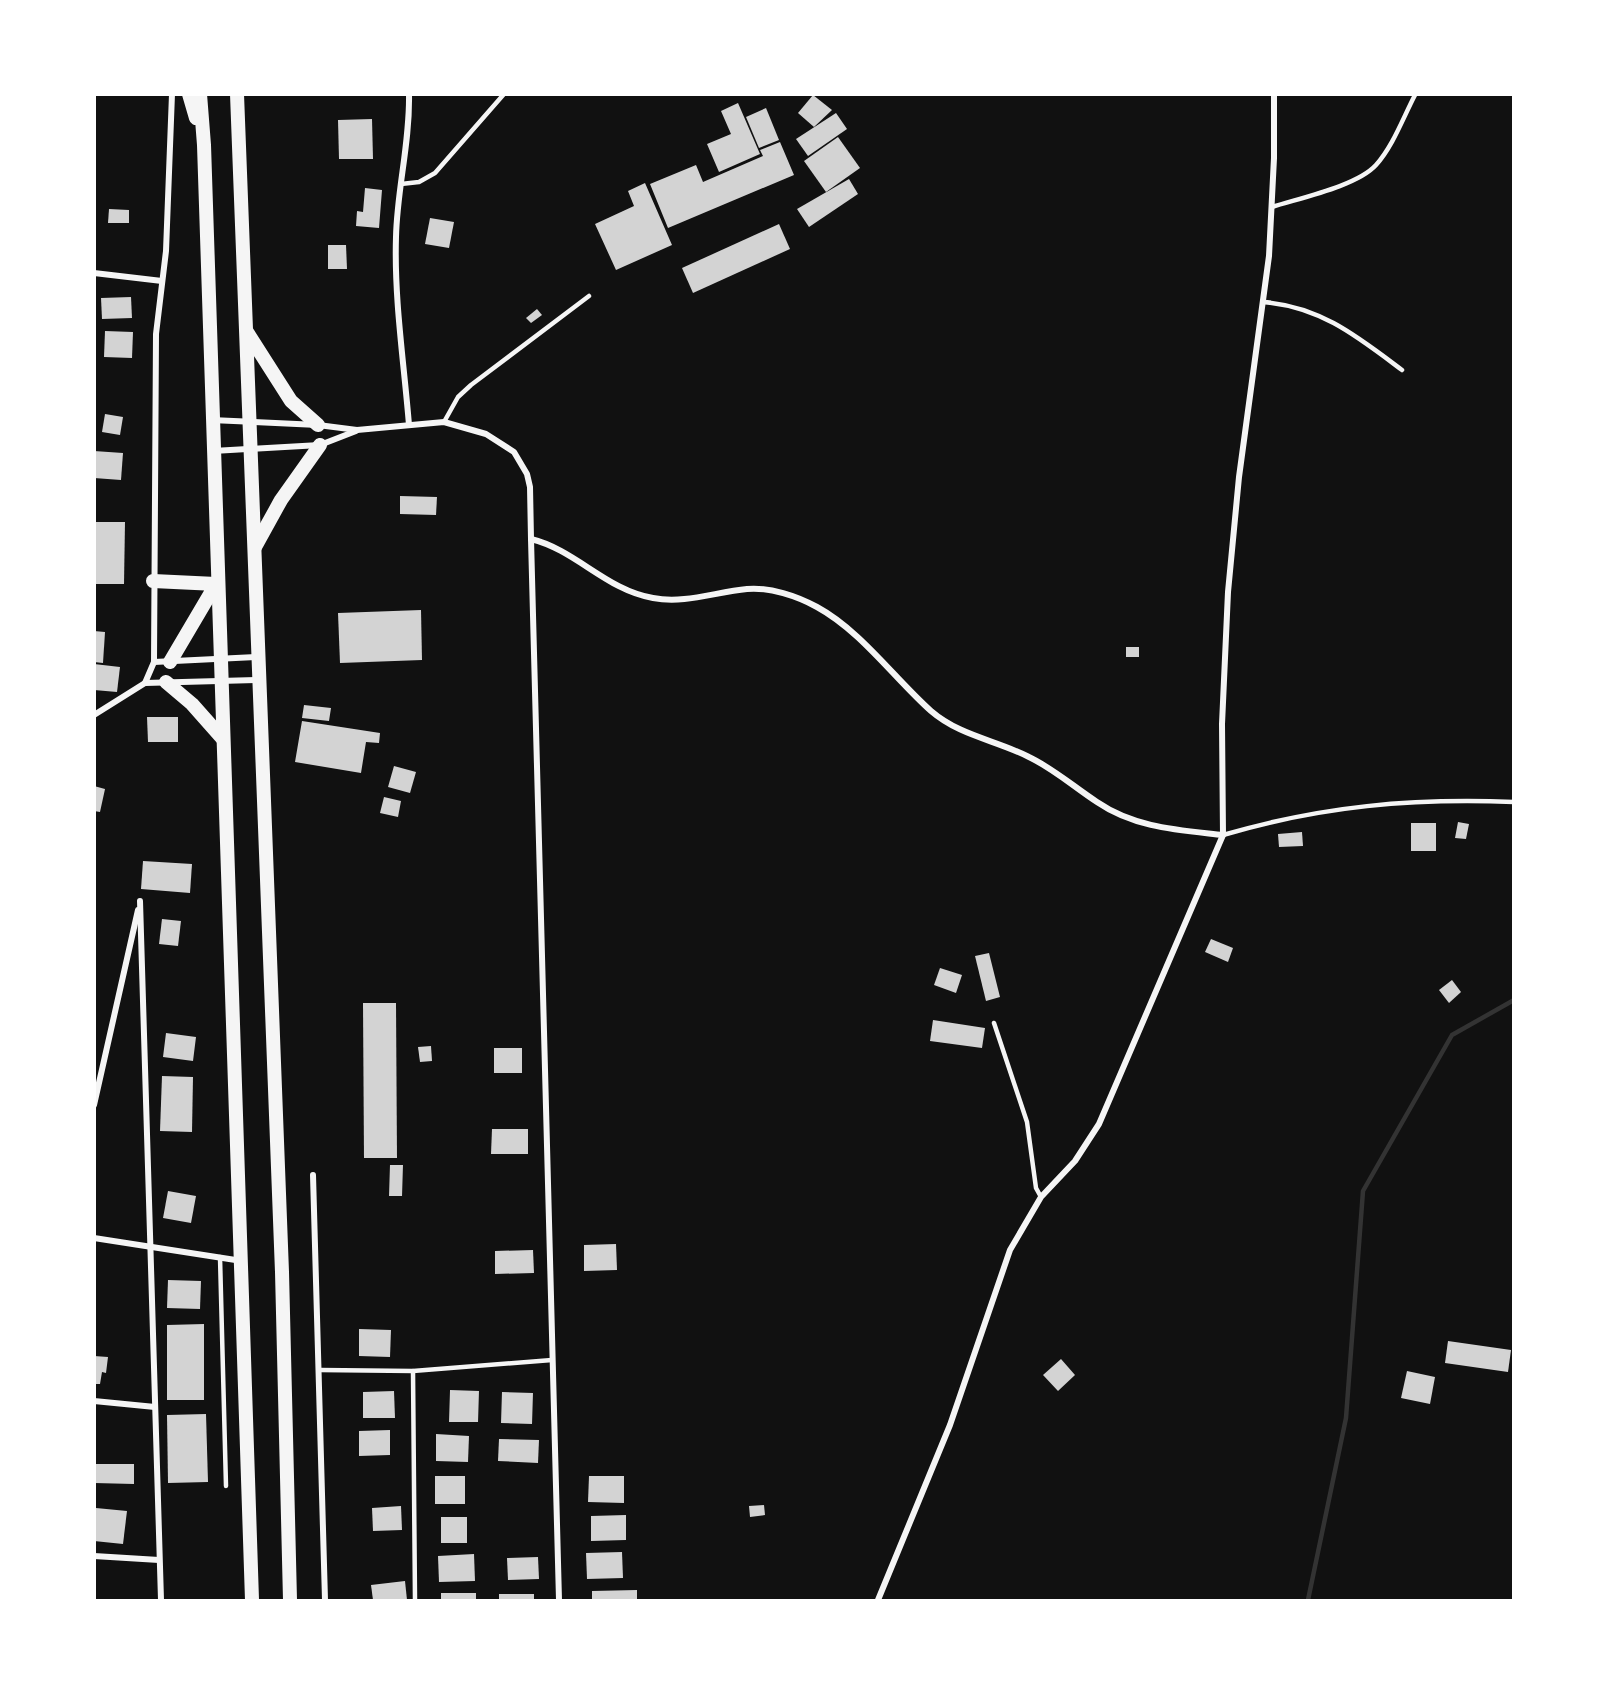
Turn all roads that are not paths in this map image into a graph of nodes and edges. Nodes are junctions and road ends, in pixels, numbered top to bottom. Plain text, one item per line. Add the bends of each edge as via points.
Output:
1 (172, 94) edge
2 (189, 94) edge
3 (200, 94) edge
4 (237, 94) edge
5 (409, 94) edge
6 (504, 94) edge
7 (1274, 94) edge
8 (1415, 95) edge
9 (204, 145) junction
10 (401, 184) junction
11 (1272, 207) junction
12 (94, 273) edge
13 (162, 281) junction
14 (589, 296) dead end
15 (1263, 302) junction
16 (246, 330) junction
17 (1402, 370) dead end
18 (211, 420) junction
19 (250, 421) junction
20 (444, 422) junction
21 (318, 425) junction
22 (409, 425) junction
23 (357, 430) junction
24 (321, 445) junction
25 (251, 449) junction
26 (212, 451) junction
27 (531, 539) junction
28 (254, 549) junction
29 (153, 581) junction
30 (216, 584) junction
31 (258, 657) junction
32 (220, 661) junction
33 (154, 662) junction
34 (170, 662) junction
35 (261, 680) junction
36 (221, 681) junction
37 (166, 682) junction
38 (145, 683) junction
39 (94, 715) edge
40 (223, 739) junction
41 (1514, 802) edge
42 (1223, 835) junction
43 (994, 1023) dead end
44 (94, 1105) edge
45 (313, 1175) dead end
46 (1041, 1197) junction
47 (94, 1238) edge
48 (150, 1246) junction
49 (220, 1257) junction
50 (243, 1261) junction
51 (552, 1360) junction
52 (320, 1370) junction
53 (413, 1371) junction
54 (94, 1401) edge
55 (154, 1407) junction
56 (226, 1486) dead end
57 (94, 1556) edge
58 (159, 1560) junction
59 (161, 1600) edge
60 (252, 1600) edge
61 (290, 1600) edge
62 (325, 1600) edge
63 (415, 1600) edge
64 (559, 1600) edge
65 (878, 1600) edge

1 - 13 street
2 - 9 highway
3 - 9 highway
4 - 16 highway
5 - 10 street
6 - 10 lane via 435,173 419,182
7 - 11 street
8 - 11 lane via 1382,156 1365,174
9 - 18 highway
10 - 22 street via 396,257
11 - 15 street
12 - 13 street
13 - 29 street via 156,334
14 - 20 lane via 471,385 458,397
15 - 17 lane via 1298,307 1329,319
15 - 42 street via 1228,592 1222,724
16 - 19 highway
16 - 21 highway via 291,401
18 - 19 street
18 - 26 highway
19 - 21 street
19 - 25 highway
20 - 22 street
20 - 27 street via 486,434 522,463 530,486
21 - 23 street
22 - 23 street
23 - 24 street
24 - 25 street
24 - 28 highway via 281,500
25 - 26 street
25 - 28 highway
26 - 30 highway
27 - 42 street via 548,544 616,587 652,598 691,599 749,589 777,592 804,601 841,623 932,711 956,728 1038,761 1097,802 1132,820 1161,828
27 - 51 street
28 - 31 highway
29 - 30 highway
29 - 33 street
30 - 32 highway
30 - 34 highway
31 - 32 street
31 - 35 highway
32 - 34 street
32 - 36 highway
33 - 34 street
33 - 38 street
35 - 36 street
35 - 61 highway
36 - 37 street
36 - 40 highway
37 - 38 street
37 - 40 highway
38 - 39 street
40 - 50 highway
41 - 42 lane via 1427,801 1348,806
42 - 46 street via 1099,1124 1075,1161
43 - 46 lane via 1027,1122 1035,1188
44 - 48 street via 140,901
45 - 52 street
46 - 65 street via 1002,1270 954,1415
47 - 48 street
48 - 49 street
48 - 55 street
49 - 50 street
49 - 56 lane
50 - 60 highway
51 - 53 lane
51 - 64 street
52 - 53 lane
52 - 62 street
53 - 63 lane
54 - 55 street
55 - 58 street
57 - 58 street
58 - 59 street

